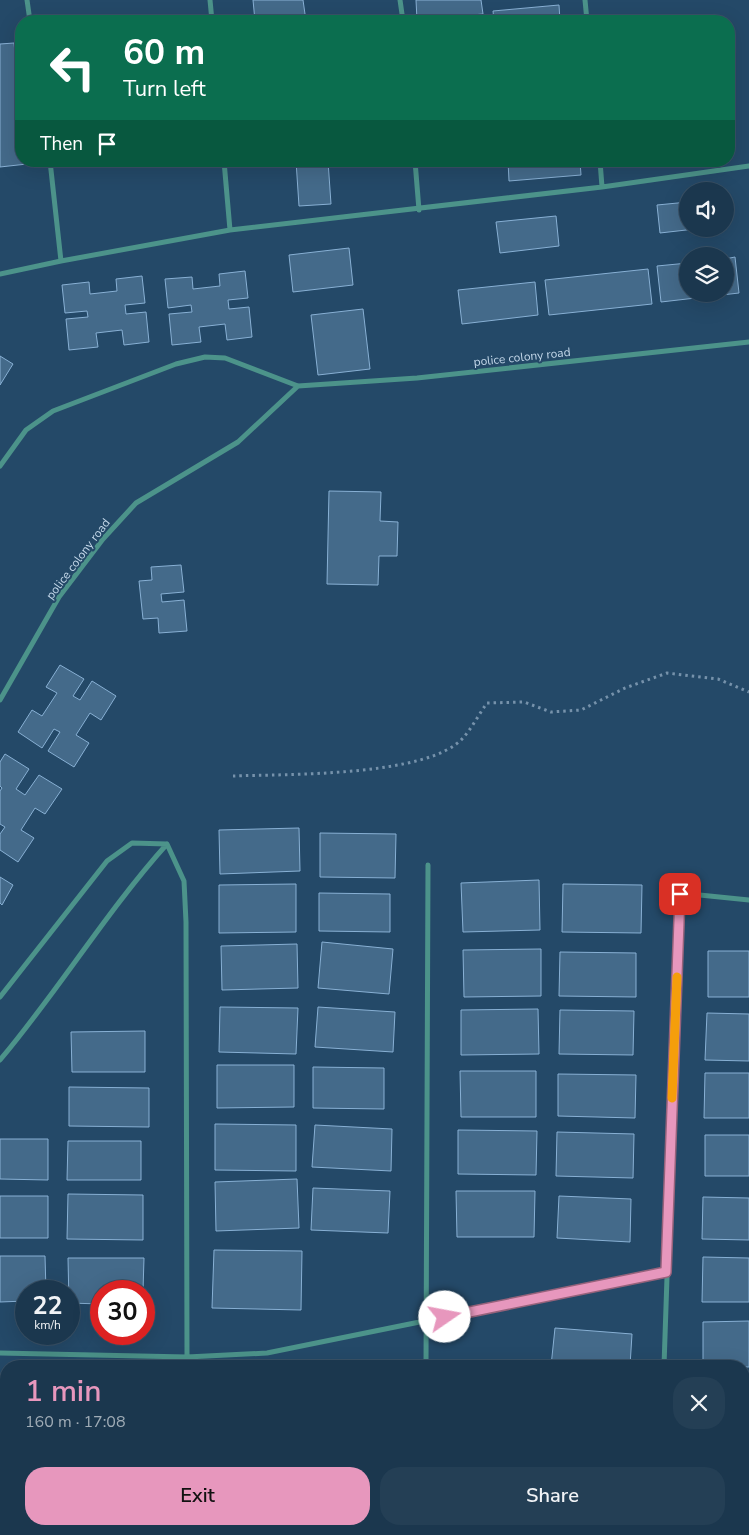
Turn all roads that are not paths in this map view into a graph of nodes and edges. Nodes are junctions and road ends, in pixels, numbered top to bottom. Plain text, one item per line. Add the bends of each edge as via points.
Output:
1 (27, 0) edge
2 (210, 0) edge
3 (400, 0) edge
4 (585, 0) edge
5 (29, 15) edge
6 (211, 15) edge
7 (402, 15) edge
8 (586, 15) edge
9 (749, 166) edge
10 (51, 167) edge
11 (225, 167) edge
12 (415, 167) edge
13 (600, 167) edge
14 (602, 187) junction
15 (419, 210) junction
16 (230, 230) junction
17 (61, 260) junction
18 (0, 274) edge
19 (749, 342) edge
20 (298, 386) junction
21 (0, 466) edge
22 (0, 700) edge
23 (167, 844) junction
24 (428, 866) dead end
25 (749, 900) edge
26 (0, 997) edge
27 (0, 1060) edge
28 (666, 1272) junction
29 (427, 1320) junction
30 (0, 1353) edge
31 (187, 1357) junction
32 (426, 1360) edge
33 (664, 1360) edge

1 - 5 street
2 - 6 street
3 - 7 street
4 - 8 street
9 - 14 street
10 - 17 street
11 - 16 street
12 - 15 street
13 - 14 street
14 - 15 street
15 - 16 street
16 - 17 street
17 - 18 street
19 - 20 street, police colony road via 417,378
20 - 21 street, police colony road via 225,358 205,357 176,364 53,411 26,430
20 - 22 street, police colony road via 238,442 136,503 102,538 59,597
23 - 26 street via 132,843 107,861
23 - 27 street via 135,879 30,1024
23 - 31 street via 184,881 186,922
24 - 29 street
25 - 28 street via 680,894
28 - 29 street
28 - 33 street
29 - 31 street via 266,1353
29 - 32 street
30 - 31 street

